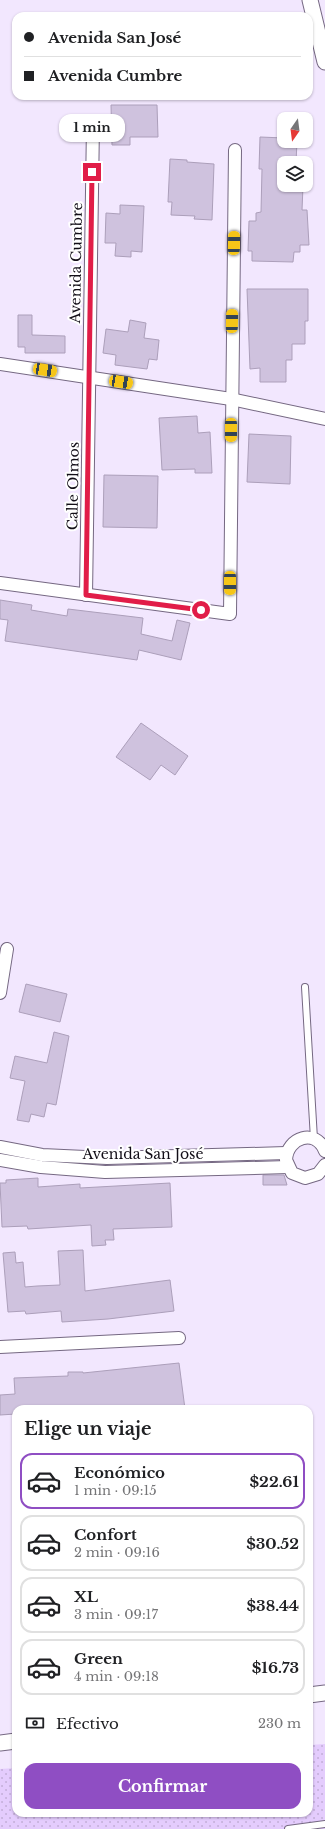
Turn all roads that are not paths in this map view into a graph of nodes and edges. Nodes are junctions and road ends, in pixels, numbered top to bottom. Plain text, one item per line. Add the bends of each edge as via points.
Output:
1 (310, 0) edge
2 (313, 12) edge
3 (313, 12) edge
4 (325, 62) edge
5 (93, 124) dead end
6 (235, 150) dead end
7 (0, 364) edge
8 (90, 377) junction
9 (231, 399) junction
10 (325, 419) edge
11 (0, 583) edge
12 (86, 595) junction
13 (7, 949) dead end
14 (305, 987) dead end
15 (0, 994) edge
16 (314, 1139) junction
17 (0, 1147) edge
18 (325, 1151) edge
19 (286, 1153) junction
20 (170, 1155) junction
21 (0, 1160) edge
22 (288, 1167) junction
23 (324, 1168) edge
24 (171, 1170) junction
25 (179, 1338) dead end
26 (0, 1347) edge
27 (325, 1692) edge
28 (313, 1694) edge
29 (12, 1742) edge
30 (0, 1743) edge
31 (325, 1824) edge
32 (288, 1829) edge

1 - 2 street
3 - 4 street
5 - 8 street, Avenida Cumbre
6 - 9 street
7 - 8 street
8 - 9 street
8 - 12 street, Calle Olmos
9 - 10 street
9 - 12 street via 230,614
11 - 12 street
13 - 15 street
14 - 16 lane
16 - 18 street
16 - 19 street via 307,1138 294,1142
17 - 20 street, Avenida San José via 42,1155 107,1158
19 - 20 street, Avenida San José
19 - 22 street
20 - 24 street
21 - 24 street, Avenida San José via 41,1167 105,1172
22 - 23 street via 292,1173 305,1178 318,1174
22 - 24 street, Avenida San José
25 - 26 street
27 - 28 street
29 - 30 street
31 - 32 lane

